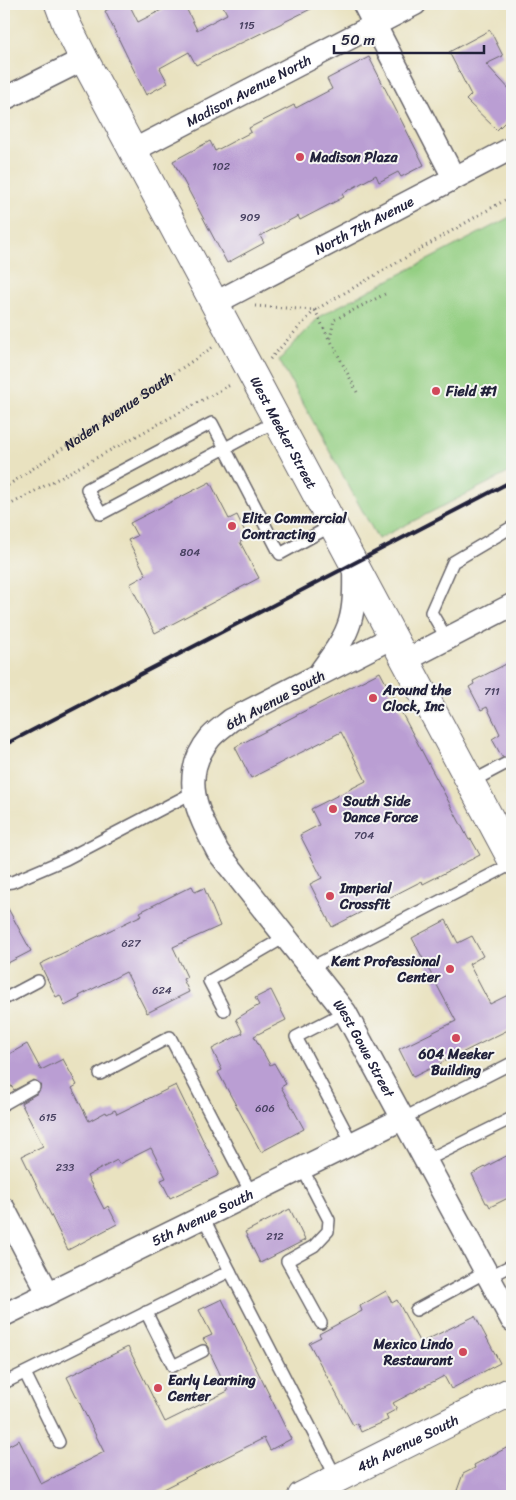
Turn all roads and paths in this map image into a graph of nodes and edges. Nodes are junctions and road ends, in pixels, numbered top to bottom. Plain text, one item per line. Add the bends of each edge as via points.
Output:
1 (59, 4) edge
2 (364, 4) edge
3 (415, 4) edge
4 (376, 25) junction
5 (84, 59) junction
6 (4, 99) edge
7 (512, 148) edge
8 (134, 150) junction
9 (454, 178) junction
10 (387, 293) dead end
11 (215, 303) junction
12 (251, 306) dead end
13 (232, 334) junction
14 (330, 340) junction
15 (357, 392) dead end
16 (278, 420) junction
17 (225, 448) junction
18 (4, 488) edge
19 (334, 525) junction
20 (512, 527) edge
21 (354, 563) junction
22 (512, 605) edge
23 (393, 637) junction
24 (447, 639) junction
25 (406, 660) junction
26 (318, 676) junction
27 (505, 764) dead end
28 (471, 782) junction
29 (192, 793) junction
30 (512, 860) edge
31 (512, 864) edge
32 (4, 883) edge
33 (285, 937) junction
34 (310, 968) junction
35 (38, 981) dead end
36 (4, 999) edge
37 (224, 1010) dead end
38 (345, 1012) junction
39 (512, 1063) edge
40 (100, 1074) dead end
41 (34, 1087) dead end
42 (4, 1104) edge
43 (512, 1118) edge
44 (402, 1119) junction
45 (352, 1144) junction
46 (425, 1161) junction
47 (302, 1168) junction
48 (251, 1193) junction
49 (4, 1209) edge
50 (203, 1217) junction
51 (512, 1265) edge
52 (230, 1271) junction
53 (487, 1274) junction
54 (48, 1293) junction
55 (416, 1310) dead end
56 (146, 1312) junction
57 (4, 1316) edge
58 (512, 1320) edge
59 (321, 1323) dead end
60 (203, 1351) dead end
61 (24, 1373) junction
62 (4, 1383) edge
63 (512, 1391) edge
64 (59, 1442) dead end
65 (337, 1478) junction
66 (302, 1496) edge

1 - 5 street, West Meeker Street
2 - 4 street
3 - 4 street, Madison Avenue North
4 - 8 street, Madison Avenue North
4 - 9 street
5 - 6 street
5 - 8 street, West Meeker Street
7 - 9 street, North 7th Avenue
8 - 11 street, West Meeker Street
9 - 11 street, North 7th Avenue
10 - 14 path via 334,320
11 - 13 street, West Meeker Street
12 - 14 path via 315,310
13 - 16 street, West Meeker Street
13 - 18 path, Naden Avenue South
14 - 15 path
16 - 17 lane
16 - 19 street, West Meeker Street
17 - 17 lane via 101,514 87,489 212,423
17 - 19 lane via 280,554
19 - 21 street, West Meeker Street
20 - 24 lane via 452,562 432,612
21 - 23 street, West Meeker Street
21 - 26 street via 352,619 344,641
22 - 24 street
23 - 25 street, West Meeker Street
23 - 26 street, 6th Avenue South
24 - 25 street
25 - 28 street, West Meeker Street
26 - 29 street, 6th Avenue South via 231,720 211,737 197,764
27 - 28 lane
28 - 30 street, West Meeker Street
29 - 32 lane via 66,859
29 - 33 street, West Gowe Street via 218,852
31 - 34 lane
33 - 34 street, West Gowe Street
33 - 37 lane via 209,981
34 - 38 street, West Gowe Street
35 - 36 lane
38 - 44 street, West Gowe Street
38 - 45 lane via 296,1037
39 - 44 lane
40 - 48 lane via 170,1037
41 - 42 lane
43 - 46 lane
44 - 45 street, 5th Avenue South
44 - 46 street, West Gowe Street
45 - 47 street, 5th Avenue South
46 - 53 street, West Gowe Street
47 - 48 street, 5th Avenue South
47 - 59 lane via 329,1220 328,1231 314,1246 287,1261
48 - 50 street, 5th Avenue South
49 - 54 street
50 - 52 lane
50 - 54 street, 5th Avenue South
51 - 53 lane
52 - 56 lane
52 - 65 lane
53 - 55 lane
53 - 58 street, West Gowe Street
54 - 57 street, 5th Avenue South
56 - 60 lane via 173,1366
56 - 61 lane
61 - 62 lane
61 - 64 lane
63 - 65 street, 4th Avenue South
65 - 66 street, 4th Avenue South

